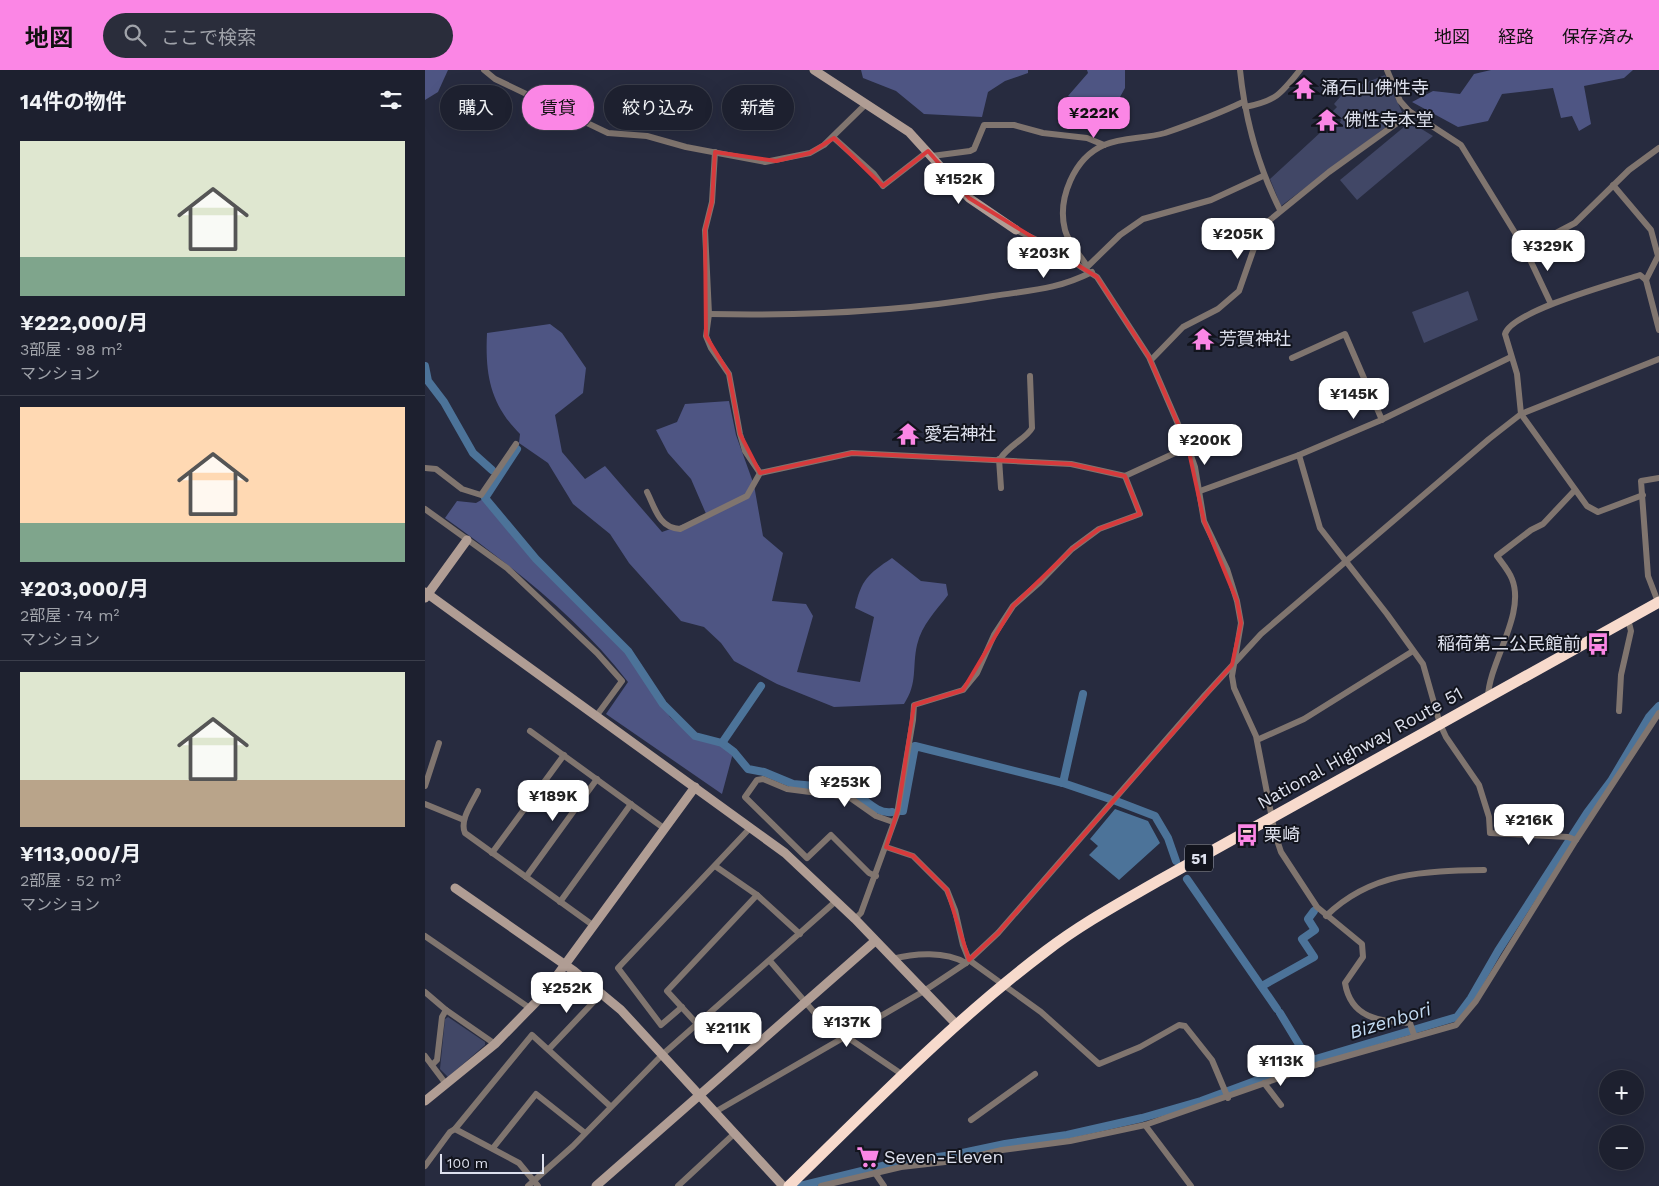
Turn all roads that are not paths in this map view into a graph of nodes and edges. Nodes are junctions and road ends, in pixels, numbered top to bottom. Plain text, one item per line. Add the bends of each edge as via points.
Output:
1 (484, 70) edge
2 (814, 70) edge
3 (1240, 70) edge
4 (1300, 70) edge
5 (1387, 70) edge
6 (866, 104) junction
7 (1244, 105) junction
8 (1409, 111) junction
9 (834, 138) junction
10 (1105, 145) junction
11 (1659, 148) edge
12 (715, 152) junction
13 (930, 154) junction
14 (1263, 176) junction
15 (1613, 185) junction
16 (1279, 210) junction
17 (1016, 230) joint
18 (1525, 249) junction
19 (1088, 269) junction
20 (1646, 280) junction
21 (1551, 304) junction
22 (709, 314) junction
23 (1659, 330) edge
24 (1511, 357) junction
25 (1292, 358) dead end
26 (1659, 359) edge
27 (1151, 360) junction
28 (1029, 376) dead end
29 (1521, 414) junction
30 (1382, 420) junction
31 (516, 444) dead end
32 (1188, 447) junction
33 (1299, 455) junction
34 (999, 459) junction
35 (425, 468) edge
36 (760, 473) junction
37 (1125, 476) junction
38 (1659, 478) edge
39 (1001, 488) dead end
40 (1575, 490) junction
41 (1200, 491) junction
42 (647, 492) dead end
43 (1643, 495) junction
44 (425, 509) edge
45 (467, 540) junction
46 (1345, 562) junction
47 (426, 595) edge
48 (1658, 602) edge
49 (1628, 619) junction
50 (1413, 651) junction
51 (1232, 665) junction
52 (1488, 697) junction
53 (1619, 711) dead end
54 (1659, 713) edge
55 (597, 715) junction
56 (1440, 724) junction
57 (530, 731) dead end
58 (1257, 740) junction
59 (439, 743) dead end
60 (563, 755) junction
61 (597, 779) junction
62 (425, 786) edge
63 (695, 788) junction
64 (478, 791) dead end
65 (425, 804) edge
66 (631, 804) junction
67 (1271, 818) junction
68 (464, 820) junction
69 (893, 822) junction
70 (751, 828) junction
71 (665, 829) junction
72 (1573, 839) junction
73 (886, 847) junction
74 (492, 853) junction
75 (715, 866) junction
76 (1484, 870) dead end
77 (875, 876) junction
78 (526, 877) junction
79 (455, 888) dead end
80 (757, 895) junction
81 (836, 901) junction
82 (560, 902) junction
83 (1326, 916) junction
84 (855, 919) junction
85 (595, 926) junction
86 (800, 934) junction
87 (425, 936) edge
88 (431, 940) junction
89 (875, 940) junction
90 (425, 946) edge
91 (892, 958) junction
92 (769, 961) junction
93 (967, 961) junction
94 (566, 965) junction
95 (1003, 985) junction
96 (924, 991) junction
97 (425, 992) edge
98 (602, 993) junction
99 (805, 1002) junction
100 (682, 1007) junction
101 (531, 1009) junction
102 (446, 1010) junction
103 (698, 1024) junction
104 (956, 1024) junction
105 (1413, 1031) junction
106 (847, 1036) junction
107 (495, 1044) junction
108 (549, 1049) junction
109 (662, 1054) junction
110 (425, 1056) edge
111 (432, 1065) junction
112 (1035, 1074) dead end
113 (903, 1075) junction
114 (1264, 1083) junction
115 (446, 1084) junction
116 (1226, 1094) junction
117 (699, 1095) junction
118 (425, 1101) edge
119 (1281, 1104) dead end
120 (610, 1106) junction
121 (715, 1112) junction
122 (971, 1120) dead end
123 (1145, 1125) junction
124 (455, 1128) junction
125 (585, 1133) junction
126 (735, 1133) junction
127 (493, 1148) junction
128 (425, 1166) edge
129 (875, 1173) junction
130 (536, 1183) edge
131 (528, 1186) edge
132 (596, 1186) edge
133 (678, 1186) edge
134 (783, 1186) edge
135 (789, 1186) edge
136 (821, 1186) edge
137 (884, 1186) edge
138 (1191, 1186) edge

1 - 12 street via 495,79 608,133 647,136
2 - 6 street
3 - 7 street
4 - 7 street via 1285,90 1272,100
5 - 8 street via 1400,101
6 - 9 street
6 - 13 street via 897,123
7 - 10 street via 1163,133
7 - 14 street
8 - 16 street
8 - 18 street via 1461,146
9 - 12 street via 810,153 776,161 765,162
9 - 13 street via 883,186
10 - 13 street via 1087,138 1043,133 1015,125 984,125 974,149
10 - 19 street via 1076,170 1066,193 1065,231
11 - 15 street
12 - 22 street via 712,202 705,230
13 - 17 street via 969,198
14 - 16 street
14 - 19 street via 1211,200 1143,218 1120,235
15 - 18 street via 1575,222
15 - 20 street via 1654,237 1658,256
16 - 27 street via 1260,231 1239,291 1218,309 1183,328
17 - 19 street
18 - 21 street
19 - 22 street via 1065,284 1040,291 904,310 767,316
19 - 27 street via 1113,300
20 - 21 street via 1640,275
20 - 23 street
21 - 24 street via 1507,328 1506,341
22 - 36 street via 708,342 729,374 745,451
24 - 29 street
24 - 30 street
25 - 30 street via 1345,334
26 - 29 street
27 - 32 street
28 - 34 street via 1032,428 1007,448
29 - 40 street
29 - 46 street
30 - 33 street
31 - 35 street via 481,495 462,489 435,469
32 - 37 street
32 - 41 street
33 - 41 street
33 - 46 street via 1320,528
34 - 36 street via 852,453
34 - 37 street via 1071,464
34 - 39 street
36 - 42 street via 747,496 680,529 663,524
37 - 69 street via 1140,514 1099,529 1072,549 1013,606 994,635 977,673 963,690 914,705 898,810
38 - 43 street via 1641,481
40 - 43 street via 1587,506 1598,512
40 - 52 street via 1543,524 1497,556 1513,580 1514,598 1509,632 1489,684
41 - 51 street via 1205,521 1227,569 1237,601 1241,623
43 - 48 street via 1648,576
44 - 45 street
45 - 47 street
45 - 55 street via 507,568 622,681
46 - 50 street
46 - 51 street via 1261,634
47 - 55 street
48 - 49 highway, National Highway Route 51 / 51
49 - 52 highway, National Highway Route 51 / 51
49 - 53 street via 1631,631 1621,675
50 - 56 street via 1423,664
50 - 58 street via 1304,719
51 - 58 street via 1235,688
51 - 93 street via 998,933
52 - 56 highway, National Highway Route 51 / 51
54 - 72 street
55 - 63 street
56 - 67 highway, National Highway Route 51 / 51
56 - 72 street via 1479,785 1489,817 1490,833
57 - 60 street
58 - 67 street
59 - 62 street
60 - 61 street
60 - 74 street
61 - 66 street
61 - 78 street
63 - 70 street
63 - 71 street
64 - 68 street
65 - 68 street
66 - 71 street
66 - 82 street
67 - 83 street via 1281,852 1299,882
67 - 95 highway, National Highway Route 51 / 51 via 1102,914
68 - 74 street via 462,828 465,833
69 - 73 street
69 - 77 street via 877,816 849,797 787,789 763,779 757,780 745,797 807,858 831,835
70 - 75 street
70 - 81 street via 785,853
71 - 85 street
72 - 105 street via 1462,1021 1456,1025
73 - 77 street
73 - 93 street via 913,856 947,890
74 - 78 street
75 - 80 street
75 - 100 street via 618,968 661,1025
76 - 83 street via 1433,870 1379,882 1345,898
77 - 84 street via 861,913
78 - 82 street
79 - 94 street
80 - 86 street
80 - 100 street via 667,991
81 - 84 street
81 - 86 street
82 - 85 street
83 - 105 street via 1362,944 1363,958 1345,983 1346,991 1356,1006 1363,1014 1380,1021 1410,1023
84 - 89 street
85 - 94 street
86 - 92 street
87 - 88 street
88 - 90 street
88 - 101 street
89 - 91 street
89 - 99 street
91 - 93 street via 933,955
91 - 96 street
92 - 99 street
92 - 103 street
93 - 95 street
93 - 96 street
94 - 98 street
94 - 101 street
95 - 104 highway, National Highway Route 51 / 51
95 - 116 street via 1041,1012 1099,1064 1179,1025 1185,1026 1212,1060
96 - 104 street
96 - 106 street
97 - 102 street
98 - 108 street
98 - 109 street
99 - 106 street via 819,1018
99 - 117 street
100 - 103 street
101 - 107 street
102 - 107 street
102 - 111 street via 442,1017 437,1060
103 - 109 street
104 - 113 highway, National Highway Route 51 / 51
105 - 114 street
106 - 113 street
106 - 121 street
107 - 115 street
108 - 120 street
108 - 124 street via 532,1035
109 - 117 street
109 - 120 street
110 - 111 street
111 - 115 street
112 - 122 street
113 - 135 highway, National Highway Route 51 / 51
114 - 116 street
114 - 119 street
115 - 118 street
116 - 123 street
117 - 121 street
117 - 132 street
120 - 125 street
121 - 126 street
123 - 129 street via 1070,1141
123 - 138 street
124 - 127 street
124 - 128 street
125 - 127 street via 536,1094
125 - 130 street
126 - 133 street
126 - 134 street
127 - 130 street via 519,1163
129 - 136 street
129 - 137 street
130 - 131 street

